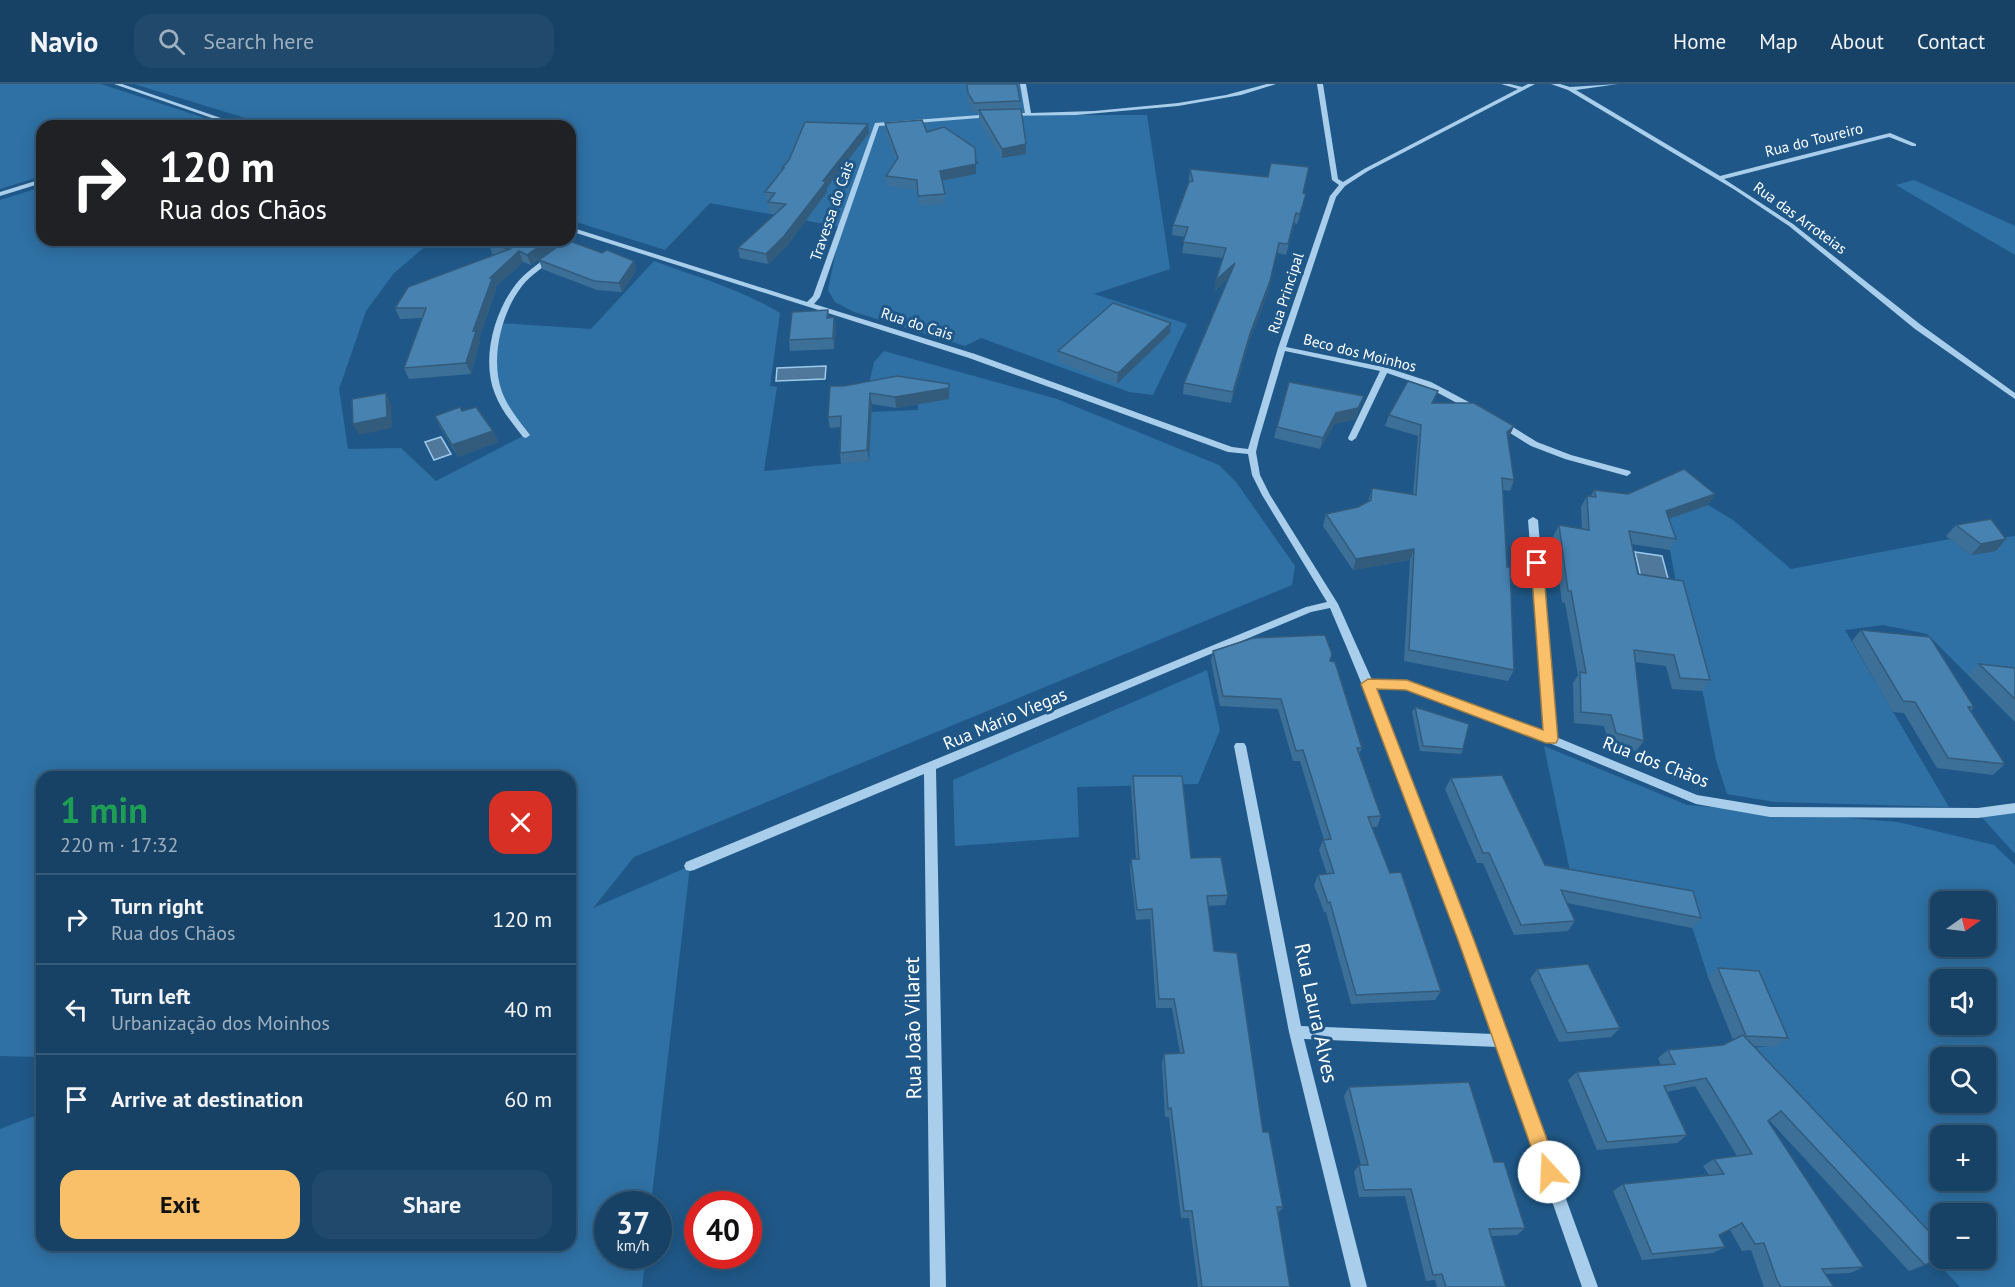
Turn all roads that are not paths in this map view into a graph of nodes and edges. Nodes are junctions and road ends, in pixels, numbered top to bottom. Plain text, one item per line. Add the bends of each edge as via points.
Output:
1 (117, 84) edge
2 (1023, 84) edge
3 (1272, 84) edge
4 (1320, 84) edge
5 (1504, 84) edge
6 (1532, 84) edge
7 (1554, 84) edge
8 (1615, 84) edge
9 (1523, 89) junction
10 (1570, 89) junction
11 (1028, 115) junction
12 (223, 120) edge
13 (1914, 145) dead end
14 (1719, 178) junction
15 (36, 183) edge
16 (1343, 184) junction
17 (0, 194) edge
18 (576, 231) edge
19 (585, 233) junction
20 (576, 239) edge
21 (556, 254) edge
22 (809, 304) junction
23 (1282, 348) junction
24 (1385, 370) junction
25 (2015, 397) edge
26 (1486, 415) edge
27 (1496, 420) edge
28 (525, 435) dead end
29 (1353, 438) dead end
30 (1252, 452) junction
31 (1627, 473) dead end
32 (1533, 519) dead end
33 (1333, 604) junction
34 (1368, 684) junction
35 (1551, 739) junction
36 (1240, 746) dead end
37 (930, 768) junction
38 (2015, 808) edge
39 (690, 866) dead end
40 (1296, 1032) junction
41 (1502, 1041) junction
42 (938, 1287) edge
43 (1359, 1287) edge
44 (1590, 1287) edge

1 - 12 street
2 - 11 street
3 - 11 street via 1206,102
4 - 16 street via 1335,180
5 - 9 street
6 - 9 street, Rua Principal
7 - 10 street, Rua das Arroteias
8 - 10 street
9 - 16 street, Rua Principal
10 - 14 street, Rua das Arroteias
11 - 22 street, Travessa do Cais via 877,124 816,297
13 - 14 street, Rua do Toureiro via 1890,135
14 - 25 street, Rua das Arroteias via 1791,225 1918,327
15 - 17 street
16 - 23 street, Rua Principal via 1327,209
18 - 19 street, Rua do Cais
19 - 20 street
19 - 22 street, Rua do Cais
21 - 28 street via 527,275 511,297 494,353 497,389
22 - 30 street, Rua do Cais via 972,356 1231,450
23 - 24 street, Beco dos Moinhos
23 - 30 street, Rua Principal
24 - 26 street, Beco dos Moinhos via 1428,384
24 - 29 street
27 - 31 street via 1534,444
30 - 33 street, Rua Principal via 1256,475 1266,495
32 - 35 street
33 - 34 street, Rua Principal
33 - 37 street, Rua Mário Viegas via 1309,609
34 - 35 street, Rua dos Chãos via 1407,685
34 - 41 street, Rua Principal
35 - 38 street, Rua dos Chãos via 1696,799 1770,812 1978,813
36 - 40 street, Rua Laura Alves
37 - 39 street, Rua Mário Viegas
37 - 42 street, Rua João Vilaret
40 - 41 street
40 - 43 street, Rua Laura Alves
41 - 44 street, Rua Principal

